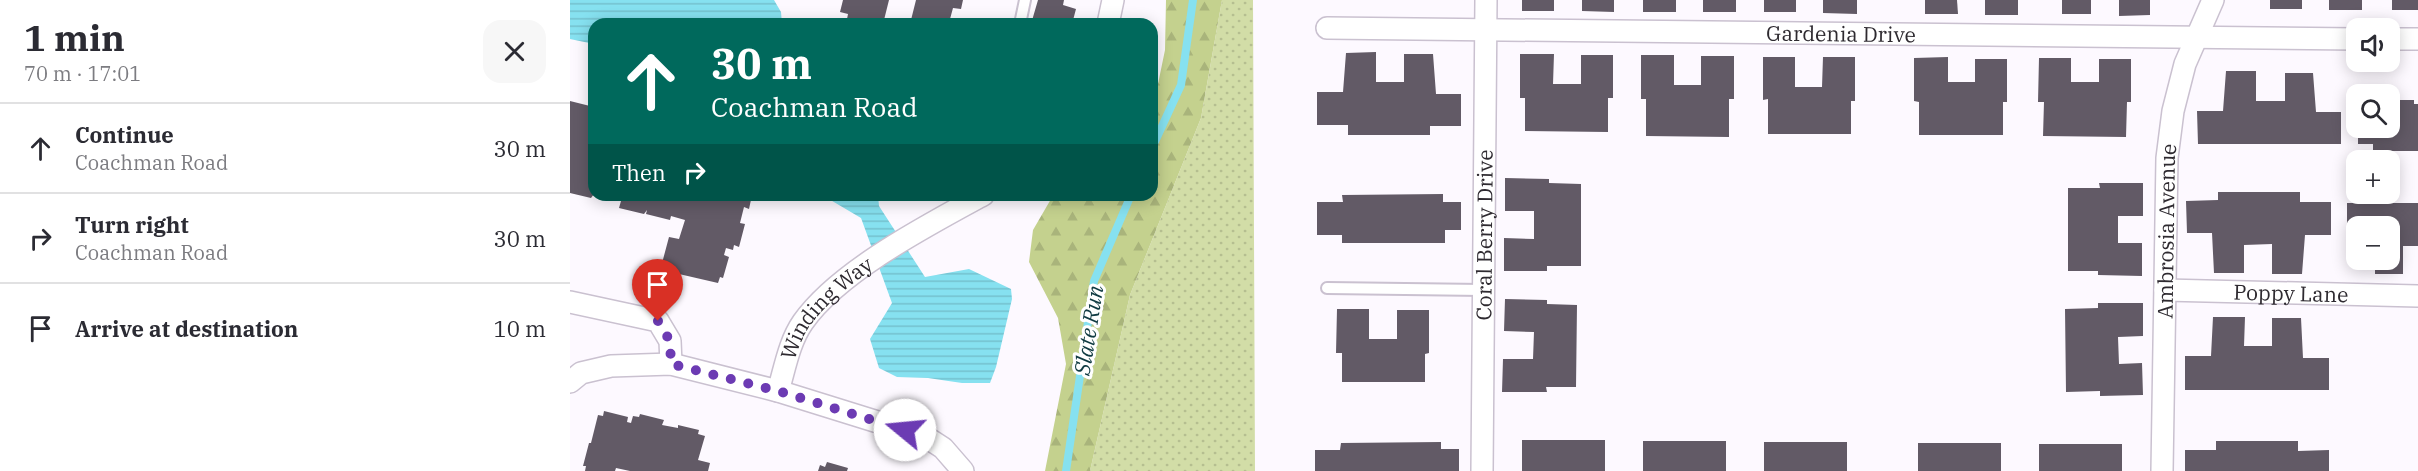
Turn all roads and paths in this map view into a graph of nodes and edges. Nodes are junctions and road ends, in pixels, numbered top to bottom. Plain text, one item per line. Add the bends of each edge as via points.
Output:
1 (1025, 0) edge
2 (1113, 0) edge
3 (1486, 0) edge
4 (2213, 0) edge
5 (1021, 18) edge
6 (1109, 18) edge
7 (1328, 28) dead end
8 (1485, 29) junction
9 (2197, 39) junction
10 (2346, 39) edge
11 (2400, 39) edge
12 (2418, 39) edge
13 (972, 201) edge
14 (1327, 288) dead end
15 (1483, 290) junction
16 (2165, 290) junction
17 (2418, 296) edge
18 (570, 302) edge
19 (671, 364) junction
20 (570, 382) edge
21 (778, 391) junction
22 (963, 471) edge
23 (1482, 471) edge
24 (2162, 471) edge

1 - 5 lane
2 - 6 street
3 - 8 street, Coral Berry Drive
4 - 9 street, Ambrosia Avenue
7 - 8 street, Gardenia Drive
8 - 9 street, Gardenia Drive
8 - 15 street, Coral Berry Drive
9 - 10 street, Gardenia Drive
9 - 16 street, Ambrosia Avenue via 2184,64 2167,158
11 - 12 street
13 - 21 street, Winding Way via 857,271 818,303 792,343
14 - 15 lane
15 - 23 street, Coral Berry Drive
16 - 17 street, Poppy Lane
16 - 24 street, Ambrosia Avenue
18 - 19 street via 658,321 670,341
19 - 20 street via 611,366 581,373
19 - 21 street
21 - 22 street, Winding Way via 926,437 943,448

